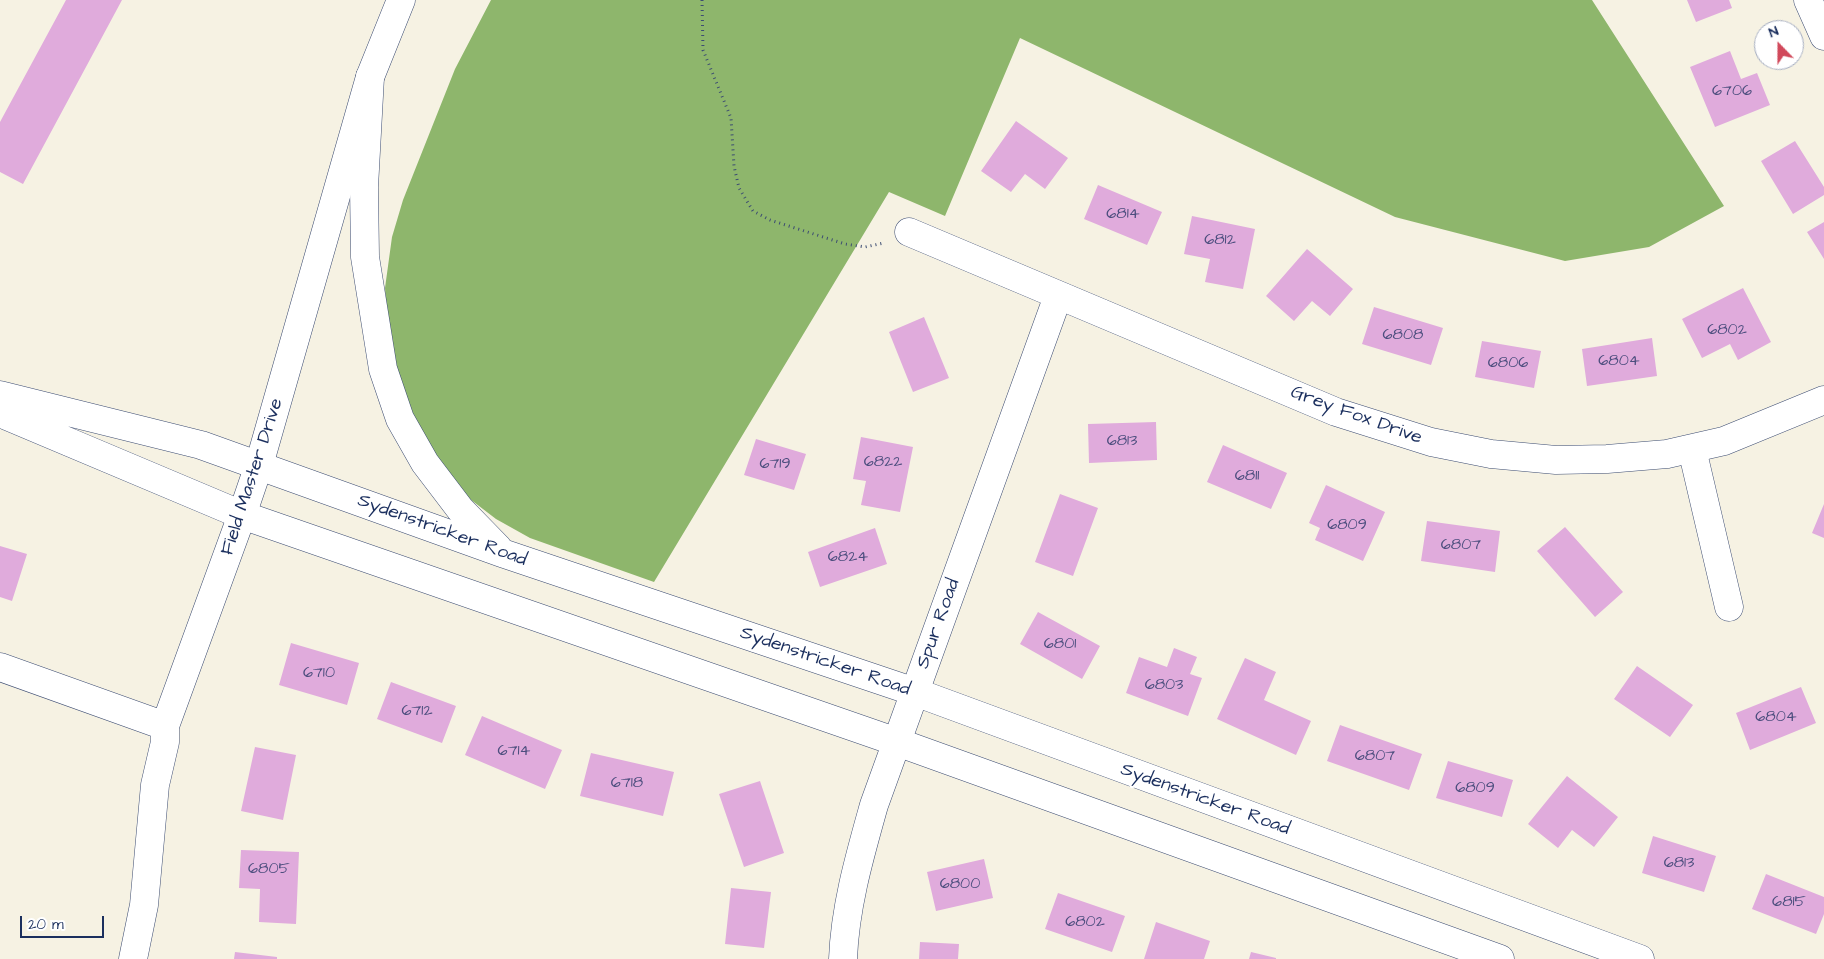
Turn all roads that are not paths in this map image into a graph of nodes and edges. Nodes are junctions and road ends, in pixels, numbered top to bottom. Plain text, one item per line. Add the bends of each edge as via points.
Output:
1 (401, 0) edge
2 (1808, 0) edge
3 (1824, 36) edge
4 (370, 76) junction
5 (909, 232) road end
6 (1058, 296) junction
7 (0, 395) edge
8 (1824, 400) edge
9 (0, 413) edge
10 (1692, 449) junction
11 (260, 466) junction
12 (242, 515) junction
13 (502, 553) junction
14 (1729, 607) dead end
15 (0, 667) edge
16 (915, 692) junction
17 (165, 726) junction
18 (897, 742) junction
19 (133, 959) edge
20 (842, 959) edge
21 (1500, 959) edge
22 (1640, 959) edge

1 - 4 main road, Field Master Drive
2 - 3 main road
4 - 11 main road, Field Master Drive
4 - 13 main road via 364,188 365,258 383,369 400,419 425,463 460,509
5 - 6 main road, Grey Fox Drive
6 - 10 main road, Grey Fox Drive via 1336,412 1431,442 1491,454 1556,460 1607,459
6 - 16 main road, Spur Road
7 - 11 main road, Sydenstricker Road via 201,445
8 - 10 main road, Grey Fox Drive via 1724,441
9 - 12 main road
10 - 14 main road
11 - 12 main road, Field Master Drive
11 - 13 main road, Sydenstricker Road
12 - 17 main road, Field Master Drive
12 - 18 main road
13 - 16 main road, Sydenstricker Road
15 - 17 main road
16 - 18 main road, Spur Road
16 - 22 main road, Sydenstricker Road
17 - 19 main road, Field Master Drive via 165,742 155,785 144,905
18 - 20 main road, Spur Road via 858,860
18 - 21 main road

